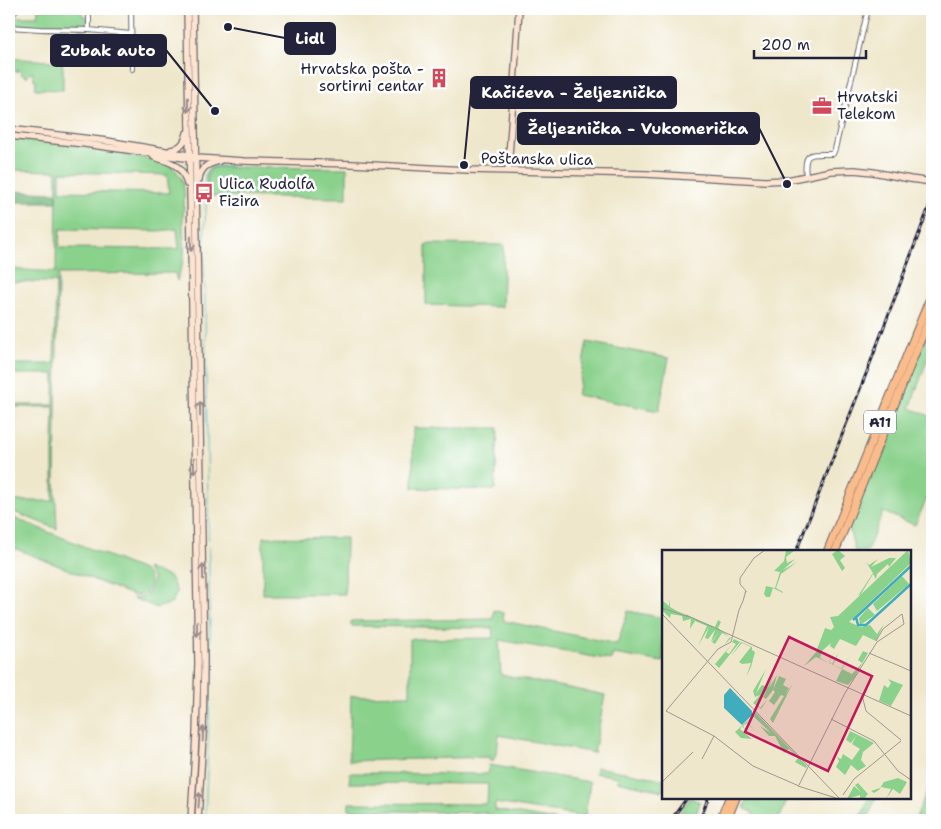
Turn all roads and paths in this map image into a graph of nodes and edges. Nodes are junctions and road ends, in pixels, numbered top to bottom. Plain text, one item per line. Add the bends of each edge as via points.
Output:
1 (89, 9) edge
2 (131, 9) edge
3 (187, 9) edge
4 (192, 9) edge
5 (519, 9) edge
6 (868, 9) edge
7 (9, 27) edge
8 (89, 30) junction
9 (131, 34) junction
10 (132, 69) dead end
11 (189, 126) junction
12 (9, 129) edge
13 (9, 136) edge
14 (166, 151) junction
15 (144, 152) junction
16 (192, 157) junction
17 (225, 160) junction
18 (508, 171) junction
19 (806, 176) junction
20 (932, 182) edge
21 (193, 195) junction
22 (932, 293) edge
23 (932, 312) edge
24 (829, 550) edge
25 (836, 550) edge
26 (728, 799) edge
27 (736, 799) edge
28 (191, 820) edge
29 (198, 820) edge
30 (720, 820) edge
31 (727, 820) edge

1 - 8 street
2 - 9 street
3 -> 11 main road
4 - 16 main road
5 - 18 main road
6 - 19 street via 835,149 833,154 810,155
7 - 8 street
8 - 9 street
9 - 10 street
11 - 14 main road via 182,145
11 - 16 main road
12 - 14 main road
13 - 15 main road
14 - 16 main road
15 - 16 main road
15 - 21 main road via 179,167
16 - 17 main road, Poštanska ulica
16 - 21 main road
17 - 18 main road, Poštanska ulica
17 - 21 main road via 210,163 202,169
18 - 19 main road, Poštanska ulica via 765,181
19 - 20 main road, Poštanska ulica via 854,170
21 -> 28 main road via 198,663
29 -> 21 main road via 204,663
22 - 24 highway, A11
23 - 25 highway, A11
26 - 30 highway
27 - 31 highway

